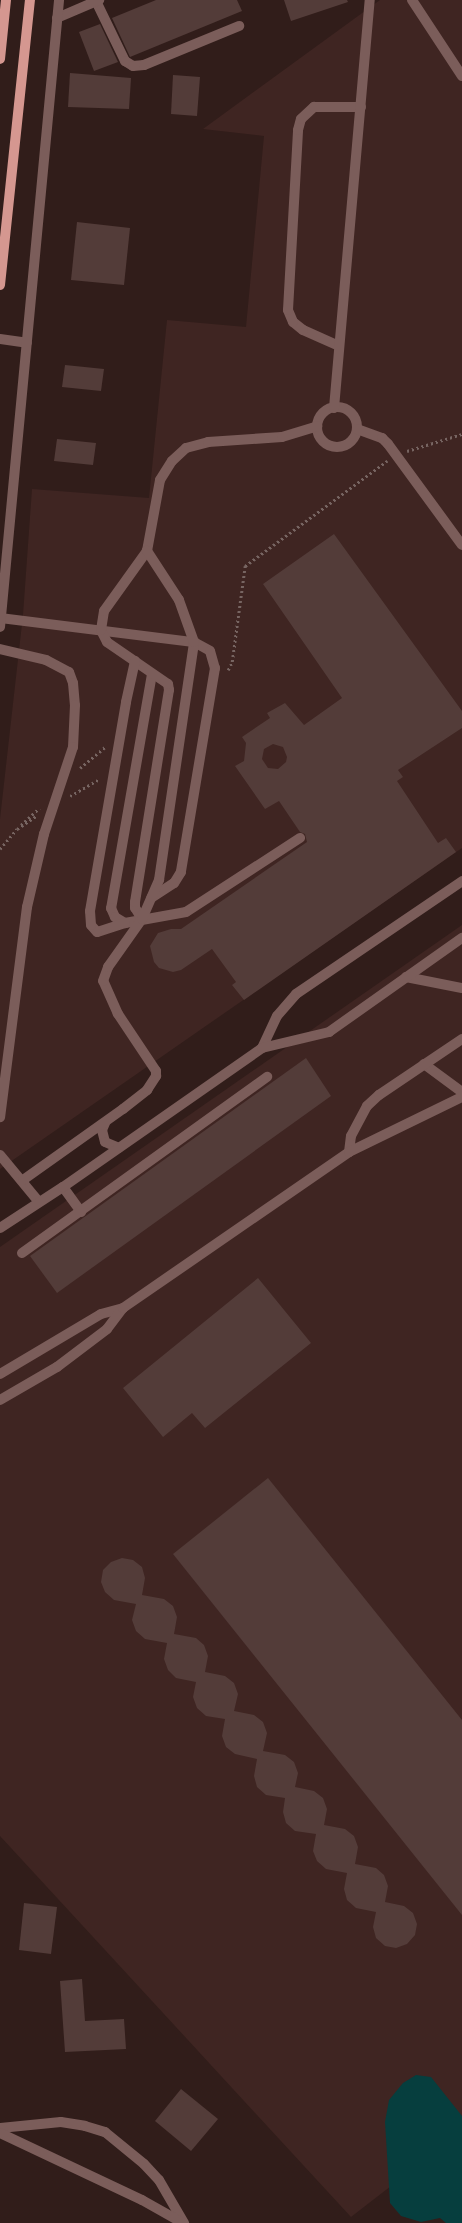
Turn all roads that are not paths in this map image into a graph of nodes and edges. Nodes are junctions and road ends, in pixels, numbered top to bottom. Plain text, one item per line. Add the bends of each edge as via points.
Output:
1 (6, 0) edge
2 (30, 0) edge
3 (59, 0) edge
4 (370, 0) edge
5 (412, 0) edge
6 (98, 1) edge
7 (57, 18) junction
8 (239, 26) dead end
9 (0, 60) edge
10 (462, 76) edge
11 (361, 107) junction
12 (0, 285) edge
13 (0, 339) edge
14 (27, 343) junction
15 (339, 346) junction
16 (334, 408) junction
17 (317, 426) junction
18 (357, 429) junction
19 (462, 545) edge
20 (147, 551) junction
21 (0, 621) edge
22 (101, 630) junction
23 (194, 642) junction
24 (0, 649) edge
25 (135, 661) junction
26 (152, 674) junction
27 (300, 838) dead end
28 (462, 881) edge
29 (151, 898) junction
30 (142, 919) junction
31 (125, 923) junction
32 (462, 938) edge
33 (406, 977) junction
34 (462, 988) edge
35 (462, 1039) edge
36 (262, 1048) junction
37 (424, 1064) junction
38 (267, 1077) dead end
39 (462, 1092) edge
40 (462, 1097) edge
41 (0, 1117) edge
42 (105, 1123) junction
43 (119, 1148) junction
44 (349, 1152) junction
45 (0, 1155) edge
46 (23, 1180) junction
47 (63, 1187) junction
48 (39, 1202) junction
49 (81, 1212) junction
50 (0, 1228) edge
51 (22, 1253) dead end
52 (124, 1308) junction
53 (0, 1374) edge
54 (0, 1400) edge
55 (0, 2128) edge
56 (0, 2133) edge
57 (183, 2223) edge

1 - 9 main road
2 - 12 main road
3 - 7 lane
4 - 11 lane
5 - 10 lane
6 - 7 lane
6 - 8 lane via 125,61 133,66 144,65
7 - 14 lane
11 - 15 lane
11 - 15 lane via 314,107 301,119 298,130 288,310 293,322 303,330
13 - 14 lane
14 - 21 lane
15 - 16 lane
16 - 17 lane via 320,417
16 - 18 lane via 350,413 356,420
17 - 18 lane via 323,442 331,446 348,444
17 - 20 lane via 282,437 208,442 186,448 172,461 160,480
18 - 19 lane via 382,438
20 - 22 lane via 104,611
20 - 23 lane via 179,600 191,627
21 - 22 lane
22 - 23 lane
22 - 25 lane via 107,642
23 - 29 lane via 159,880
23 - 29 lane via 210,651 215,668 213,682 181,872 174,883
24 - 41 lane via 46,660 69,672 74,683 75,705 72,746 44,834 27,908
25 - 26 lane
25 - 31 lane via 90,911 90,925 97,932
26 - 30 lane via 168,684 169,690 134,902
26 - 31 lane via 111,908 115,917
27 - 30 lane via 186,912
28 - 36 lane via 296,994 277,1016
29 - 30 lane
30 - 31 lane
30 - 42 lane via 108,967 103,981 118,1014 156,1071 156,1076 147,1090
32 - 33 lane
33 - 34 lane
33 - 36 lane via 329,1032
35 - 37 lane
36 - 43 lane
37 - 39 lane
37 - 44 lane via 367,1106 351,1136
38 - 49 lane
40 - 44 lane
42 - 43 lane via 102,1130 105,1142
42 - 46 lane
43 - 47 lane
44 - 52 lane
45 - 46 lane via 10,1169
46 - 48 lane
47 - 48 lane
47 - 49 lane
48 - 50 lane
49 - 51 lane
52 - 53 lane via 101,1314
52 - 54 lane via 107,1329 57,1367
55 - 57 lane via 62,2122 105,2132 159,2180
56 - 57 lane via 142,2200

